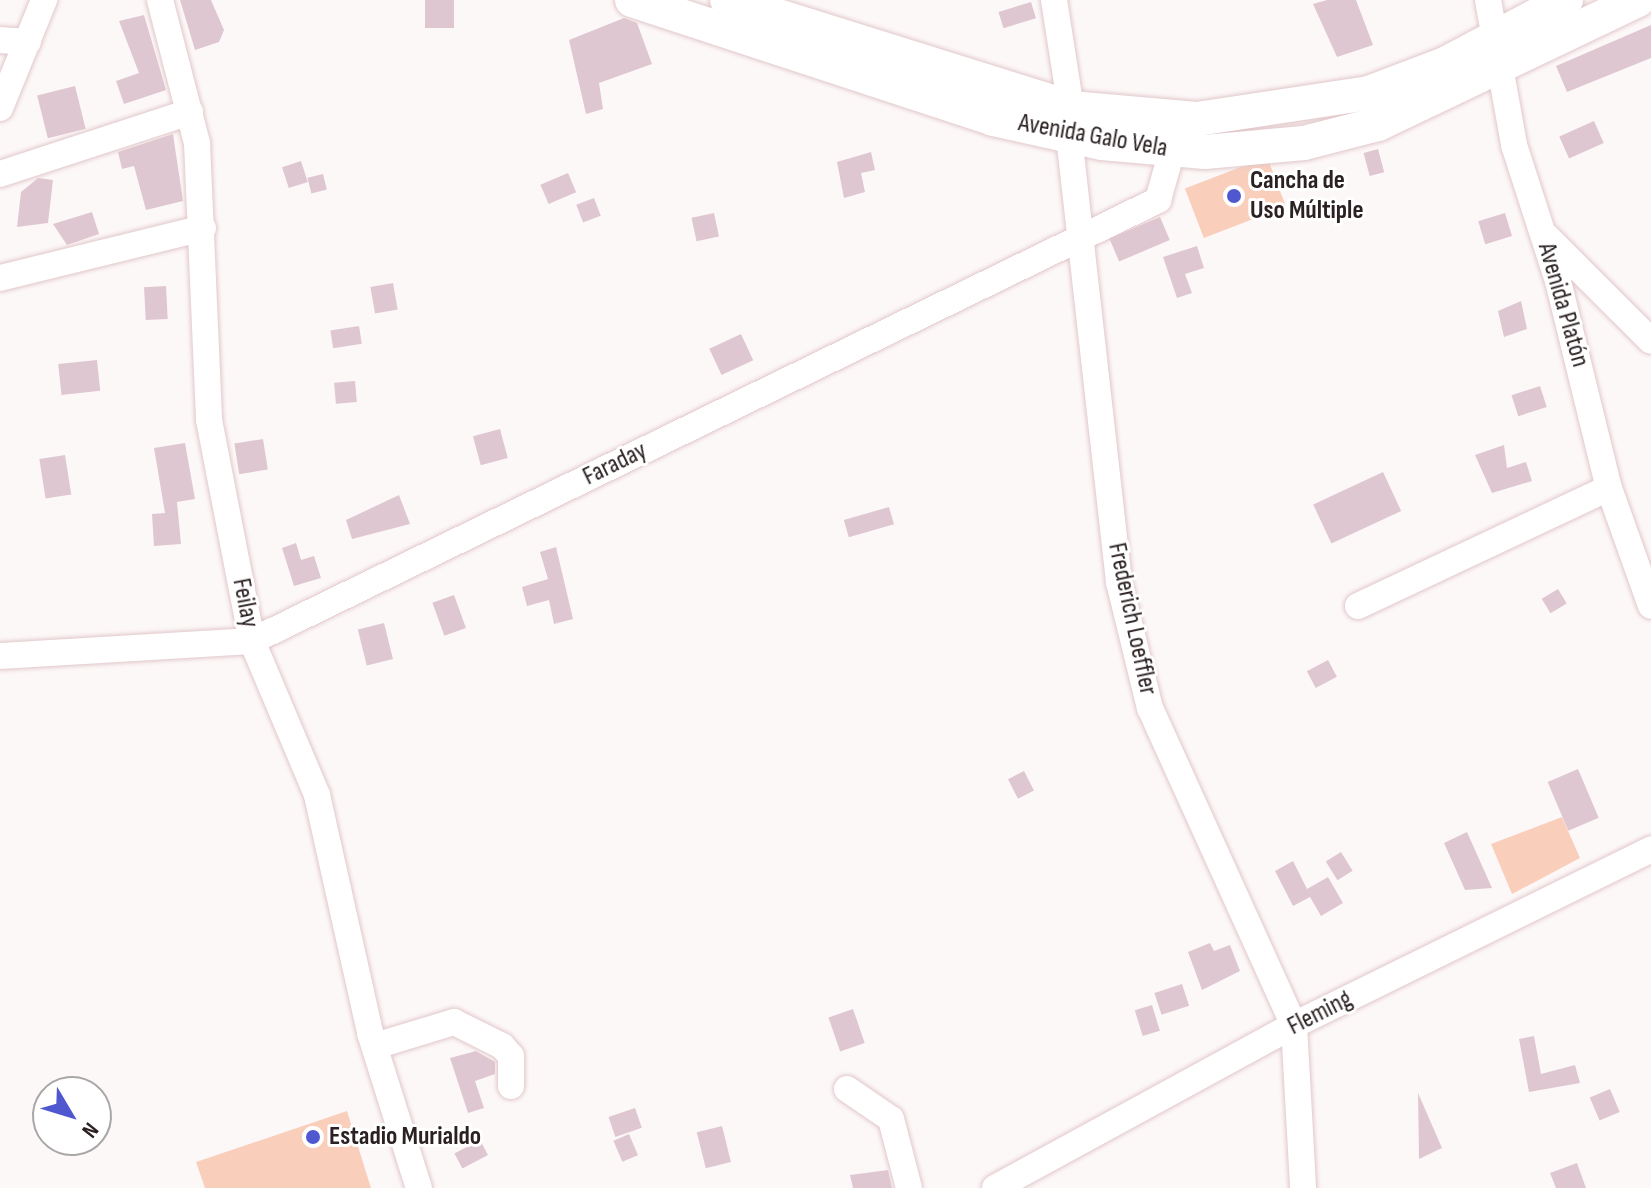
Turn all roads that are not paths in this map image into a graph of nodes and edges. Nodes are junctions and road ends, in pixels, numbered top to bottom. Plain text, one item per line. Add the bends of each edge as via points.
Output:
1 (44, 0) edge
2 (160, 0) edge
3 (632, 0) edge
4 (727, 0) edge
5 (1054, 0) edge
6 (1488, 0) edge
7 (1566, 0) edge
8 (1638, 0) edge
9 (667, 6) edge
10 (0, 40) edge
11 (28, 42) junction
12 (1496, 54) junction
13 (0, 108) edge
14 (190, 112) junction
15 (1070, 122) junction
16 (1172, 151) junction
17 (0, 174) edge
18 (203, 228) junction
19 (1543, 233) junction
20 (1081, 237) junction
21 (0, 278) edge
22 (1651, 341) edge
23 (1609, 488) junction
24 (1358, 606) dead end
25 (1651, 606) edge
26 (252, 641) junction
27 (0, 656) edge
28 (1651, 849) edge
29 (1294, 1025) junction
30 (375, 1046) junction
31 (511, 1086) dead end
32 (847, 1089) dead end
33 (419, 1188) edge
34 (909, 1188) edge
35 (995, 1188) edge
36 (1303, 1188) edge

1 - 11 street
2 - 14 street, Feilay
3 - 9 main road, Avenida Galo Vela
4 - 15 main road, Avenida Galo Vela
5 - 15 street, Frederich Loeffler
6 - 12 street, Avenida Platón
7 - 12 main road, Avenida Galo Vela
8 - 12 main road, Avenida Galo Vela
9 - 15 main road, Avenida Galo Vela via 993,119
10 - 11 street
11 - 13 street
12 - 15 main road, Avenida Galo Vela via 1369,93 1286,110
12 - 16 main road, Avenida Galo Vela via 1419,109 1337,136 1238,152
12 - 19 street, Avenida Platón
14 - 17 street
14 - 18 street, Feilay
15 - 16 main road, Avenida Galo Vela
15 - 20 street, Frederich Loeffler
16 - 20 street, Faraday via 1158,200
18 - 21 street
18 - 26 street, Feilay via 209,420
19 - 22 street
19 - 23 street, Avenida Platón
20 - 26 street, Faraday
20 - 29 street, Frederich Loeffler via 1119,582 1150,708
23 - 24 street
23 - 25 street, Avenida Platón
26 - 27 street, Faraday
26 - 30 street, Feilay via 317,795
28 - 29 street, Fleming
29 - 35 street, Fleming
29 - 36 street
30 - 31 street via 454,1022 511,1056
30 - 33 street, Feilay
32 - 34 street via 891,1119

